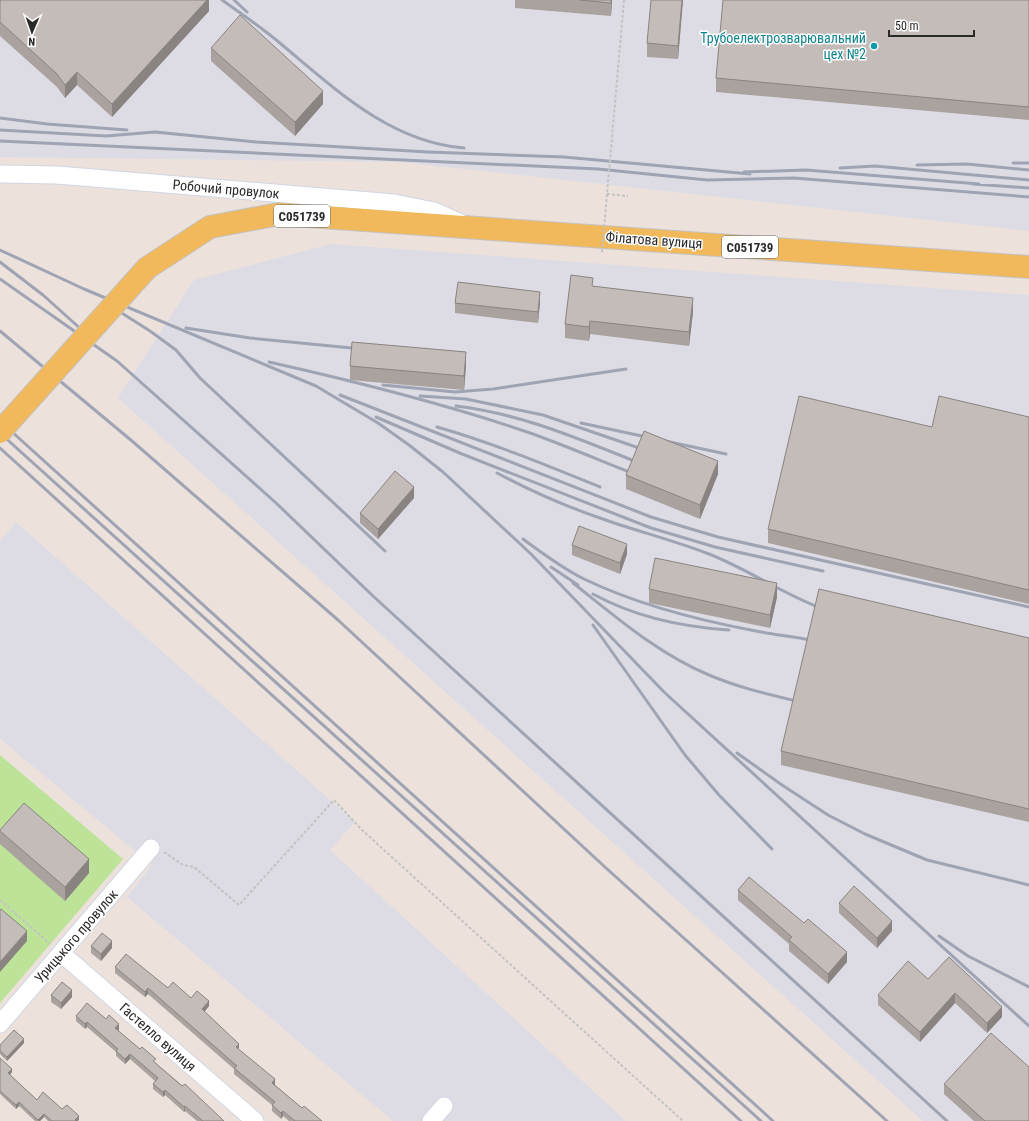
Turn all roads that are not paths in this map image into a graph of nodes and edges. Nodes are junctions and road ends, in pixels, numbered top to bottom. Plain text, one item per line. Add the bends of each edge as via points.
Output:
1 (0, 174) edge
2 (398, 213) junction
3 (1029, 267) edge
4 (0, 432) edge
5 (151, 848) road end
6 (61, 953) junction
7 (0, 1024) edge
8 (444, 1106) dead end
9 (255, 1121) edge
10 (431, 1121) edge

1 - 2 street, Робочий провулок via 57,174
2 - 3 main road, Філатова вулиця / С051739 via 471,227
2 - 4 main road, С051739, bridge via 279,214 210,227 147,268
5 - 6 street, Урицького провулок
6 - 7 street, Урицького провулок
6 - 9 street, Гастелло вулиця
8 - 10 street

